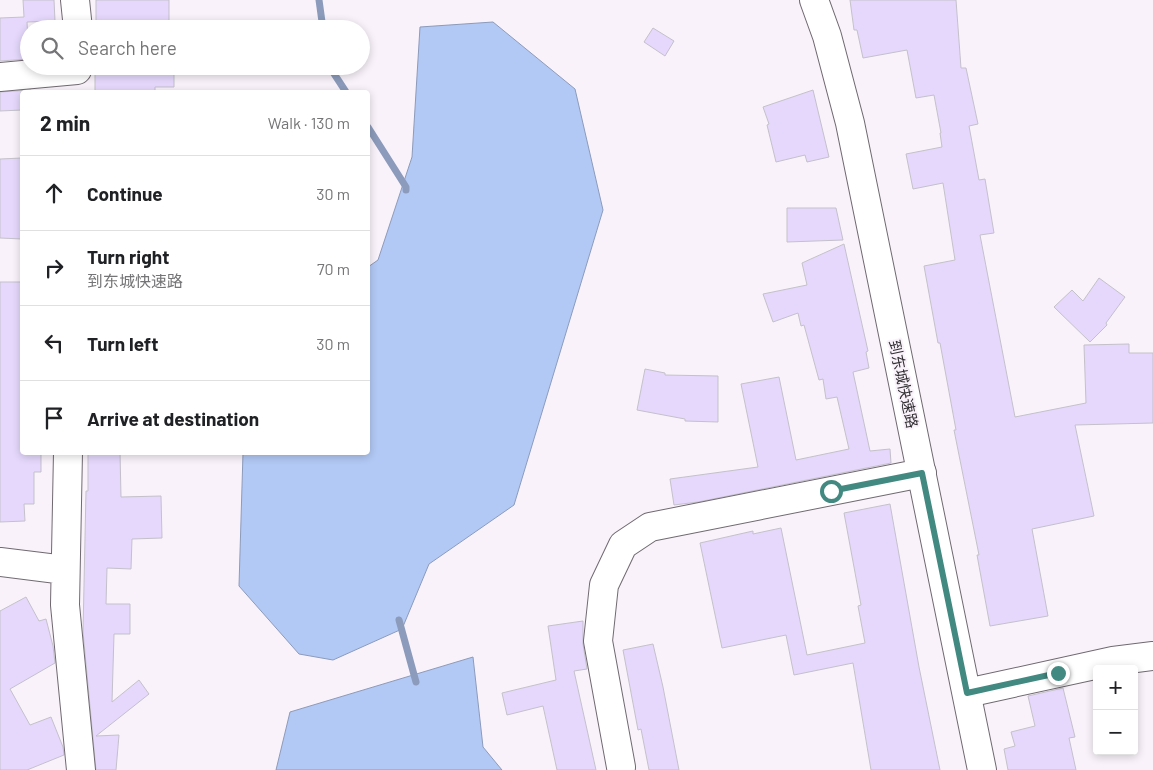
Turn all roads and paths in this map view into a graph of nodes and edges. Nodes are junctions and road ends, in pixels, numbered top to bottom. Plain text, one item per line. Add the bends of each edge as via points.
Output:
1 (75, 0) edge
2 (814, 0) edge
3 (77, 20) edge
4 (0, 76) edge
5 (77, 76) edge
6 (68, 455) edge
7 (922, 473) junction
8 (0, 562) edge
9 (65, 570) junction
10 (1153, 656) edge
11 (967, 693) junction
12 (621, 767) dead end
13 (81, 770) edge
14 (982, 770) edge

1 - 3 street
2 - 7 street, 到东城快速路 via 828,36 850,123
4 - 5 street
6 - 9 street
7 - 11 street, 到东城快速路
7 - 12 street via 650,527 623,545 604,585 598,641
8 - 9 street
9 - 13 street via 65,605
10 - 11 street via 1113,661
11 - 14 street, 到东城快速路

